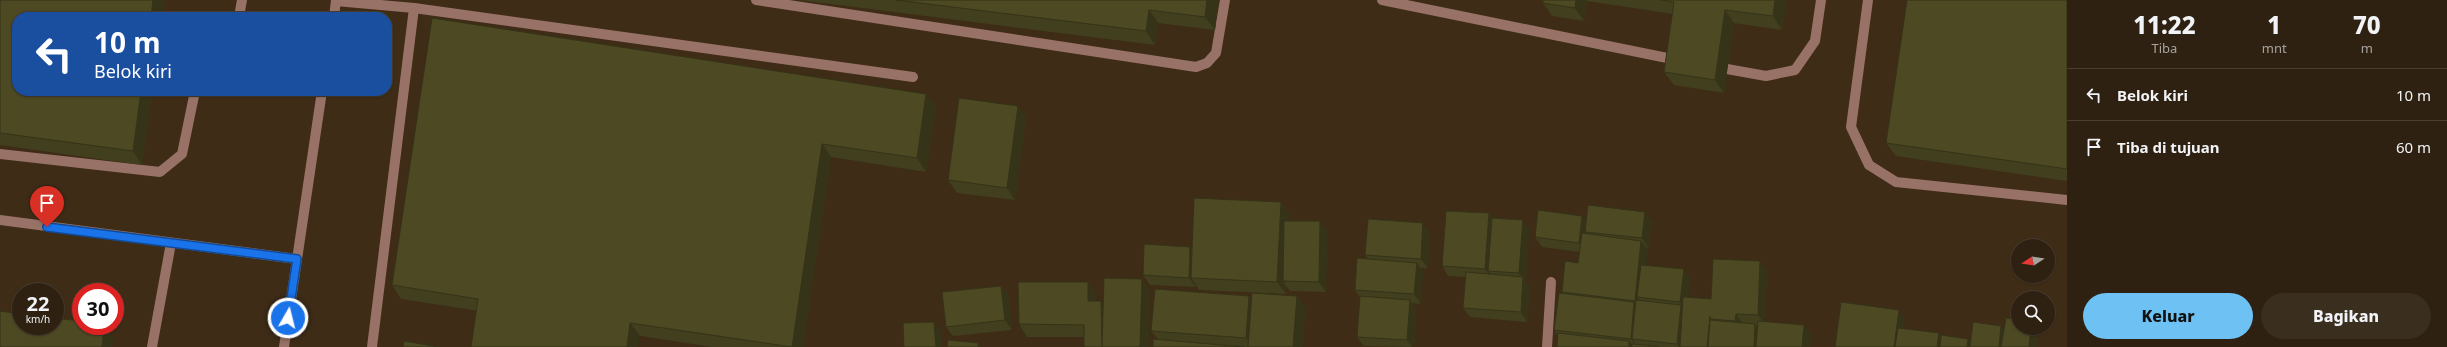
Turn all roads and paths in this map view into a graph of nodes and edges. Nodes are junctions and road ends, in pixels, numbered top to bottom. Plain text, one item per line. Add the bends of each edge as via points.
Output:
1 (242, 0) edge
2 (756, 0) edge
3 (1225, 0) edge
4 (1382, 0) edge
5 (1821, 0) edge
6 (1868, 0) edge
7 (336, 1) edge
8 (414, 8) junction
9 (240, 12) edge
10 (335, 12) edge
11 (1677, 60) edge
12 (1727, 70) dead end
13 (913, 77) dead end
14 (194, 96) edge
15 (321, 96) edge
16 (0, 154) edge
17 (2067, 200) edge
18 (0, 220) edge
19 (171, 243) junction
20 (297, 259) junction
21 (1551, 282) dead end
22 (152, 347) edge
23 (284, 347) edge
24 (372, 347) edge
25 (1548, 347) edge

1 - 9 street
2 - 3 street via 1196,67 1207,63 1216,54
4 - 11 street
5 - 12 street via 1815,41 1795,70 1766,76
6 - 17 street via 1851,127 1869,165 1896,182
7 - 8 street
7 - 10 street
8 - 13 street
8 - 24 street
14 - 16 street via 182,154 160,172
15 - 20 street
18 - 19 street
19 - 20 street
19 - 22 street
20 - 23 street
21 - 25 street

